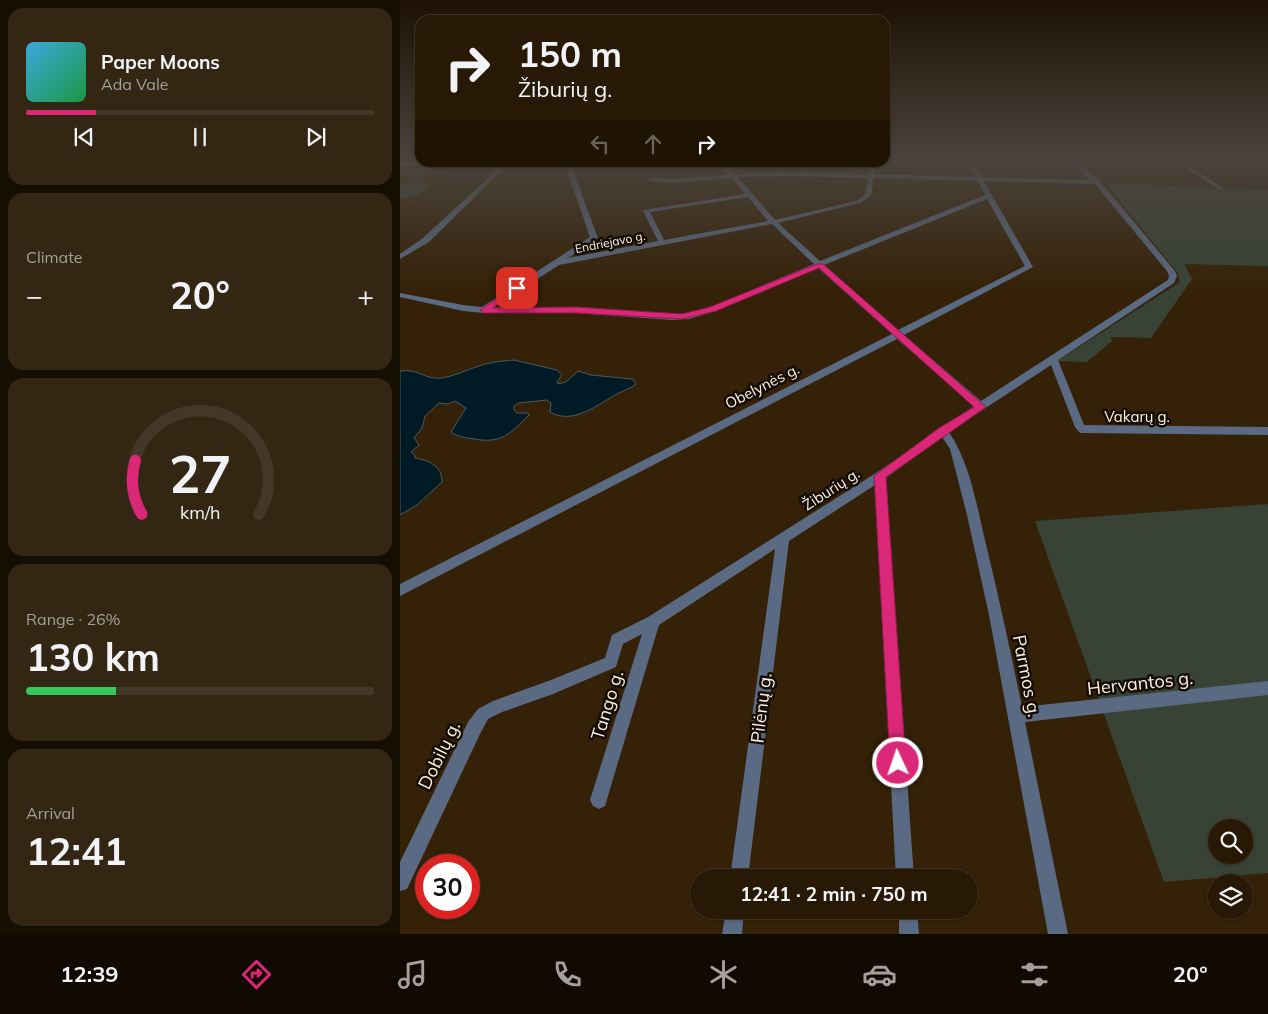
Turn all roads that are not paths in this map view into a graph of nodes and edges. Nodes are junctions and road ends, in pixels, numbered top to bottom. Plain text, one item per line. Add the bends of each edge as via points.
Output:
1 (464, 204) edge
2 (582, 204) edge
3 (690, 204) edge
4 (757, 204) edge
5 (847, 204) edge
6 (968, 204) edge
7 (992, 204) edge
8 (1116, 204) edge
9 (773, 222) junction
10 (594, 238) junction
11 (662, 243) junction
12 (601, 255) junction
13 (400, 257) edge
14 (555, 263) junction
15 (820, 265) junction
16 (400, 295) edge
17 (484, 310) junction
18 (896, 334) junction
19 (1053, 359) junction
20 (981, 407) junction
21 (943, 431) junction
22 (1268, 431) edge
23 (880, 476) junction
24 (783, 538) junction
25 (400, 590) edge
26 (653, 621) junction
27 (553, 687) joint
28 (1268, 688) edge
29 (1016, 716) junction
30 (598, 800) dead end
31 (740, 869) edge
32 (905, 869) edge
33 (400, 882) edge
34 (734, 919) edge
35 (908, 919) edge
36 (732, 934) edge
37 (909, 934) edge
38 (1058, 934) edge

1 - 13 street via 421,244
2 - 10 street
3 - 11 street via 646,211
4 - 9 street
5 - 9 street, Endriejavo g.
6 - 15 street
7 - 18 street, Obelynės g. via 1029,266
8 - 19 street, Žiburių g. via 1171,271 1171,281
9 - 11 street, Endriejavo g.
9 - 15 street
10 - 12 street
10 - 14 street
11 - 12 street, Endriejavo g.
12 - 14 street, Endriejavo g.
14 - 17 street
15 - 17 street via 689,316 576,310
15 - 18 street
16 - 17 street
18 - 20 street
18 - 25 street, Obelynės g.
19 - 20 street, Žiburių g.
19 - 22 street, Vakarų g. via 1080,428 1084,430
20 - 21 street, Žiburių g.
21 - 23 street, Žiburių g.
21 - 29 street, Parmos g. via 956,449 973,515
23 - 24 street, Žiburių g.
23 - 32 street
24 - 26 street, Žiburių g.
24 - 31 street, Pilėnų g.
26 - 27 street, Žiburių g. via 617,640 611,662
26 - 30 street, Tango g.
27 - 33 street, Dobilų g. via 483,714
28 - 29 street, Hervantos g.
29 - 38 street, Parmos g.
34 - 36 street
35 - 37 street

